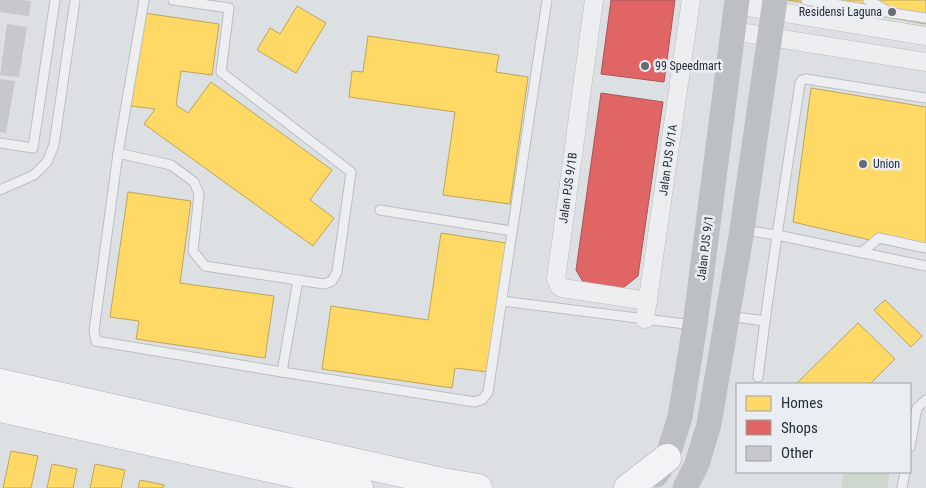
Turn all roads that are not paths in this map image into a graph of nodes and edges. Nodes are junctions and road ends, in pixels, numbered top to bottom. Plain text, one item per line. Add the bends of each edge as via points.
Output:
1 (55, 0) edge
2 (74, 0) edge
3 (144, 0) edge
4 (173, 0) edge
5 (547, 0) edge
6 (594, 0) edge
7 (691, 0) edge
8 (806, 0) edge
9 (868, 0) edge
10 (737, 3) edge
11 (230, 4) edge
12 (774, 6) edge
13 (892, 13) junction
14 (926, 18) edge
15 (733, 30) junction
16 (769, 36) junction
17 (926, 36) edge
18 (926, 62) edge
19 (926, 98) edge
20 (0, 143) edge
21 (118, 153) junction
22 (0, 190) edge
23 (380, 210) dead end
24 (742, 230) junction
25 (512, 231) junction
26 (777, 235) junction
27 (926, 248) edge
28 (861, 253) junction
29 (926, 266) edge
30 (298, 280) junction
31 (502, 301) junction
32 (648, 301) junction
33 (728, 316) junction
34 (645, 319) junction
35 (766, 321) junction
36 (695, 325) junction
37 (282, 372) junction
38 (758, 377) dead end
39 (0, 383) edge
40 (925, 401) edge
41 (0, 408) edge
42 (911, 441) edge
43 (667, 458) junction
44 (698, 464) junction
45 (905, 473) edge
46 (360, 488) edge
47 (478, 488) edge
48 (628, 488) edge
49 (648, 488) edge
50 (685, 488) edge
51 (706, 488) edge
52 (902, 488) edge

1 - 20 lane via 33,148
2 - 22 lane via 54,145 47,162 34,174
3 - 21 lane
4 - 11 lane
5 - 25 lane
6 - 32 street, Jalan PJS 9/1B via 556,279 562,288
7 - 32 street, Jalan PJS 9/1A
8 - 13 lane
9 - 13 lane
10 - 12 street
10 - 15 street, Jalan PJS 9/1
11 - 30 lane via 221,72 351,172 337,272 332,281 324,284
12 - 16 street
12 - 17 street
13 - 14 lane
15 - 16 street
15 - 36 street, Jalan PJS 9/1
16 - 18 street
16 - 24 street
19 - 26 lane via 802,80
21 - 30 lane via 171,164 194,182 199,194 193,251 205,266
21 - 37 lane via 94,331 96,341
23 - 25 lane
24 - 26 lane
24 - 33 street
25 - 31 lane
26 - 28 lane
26 - 35 lane
27 - 28 lane via 879,238
28 - 29 lane
30 - 37 lane
31 - 34 lane
31 - 37 lane via 488,392 475,402
32 - 34 street, Jalan PJS 9/1A
33 - 35 lane
33 - 44 street via 709,424
34 - 36 lane
35 - 38 lane
36 - 43 street, Jalan PJS 9/1 via 680,417
39 - 47 highway
40 - 42 lane via 917,408
41 - 46 highway
43 - 48 highway
43 - 49 street, Jalan PJS 9/1
44 - 50 street
44 - 51 street
45 - 52 lane

